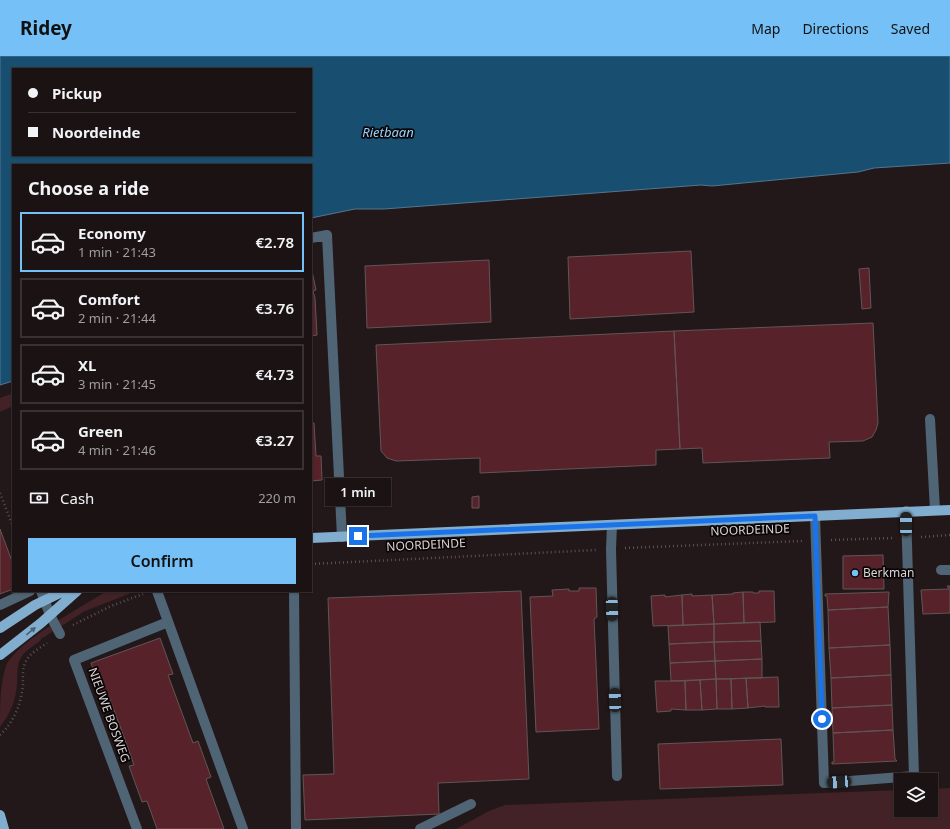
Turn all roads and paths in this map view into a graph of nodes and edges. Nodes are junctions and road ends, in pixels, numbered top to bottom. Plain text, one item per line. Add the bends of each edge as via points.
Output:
1 (312, 238) edge
2 (930, 419) dead end
3 (0, 493) edge
4 (935, 510) junction
5 (950, 510) edge
6 (906, 511) junction
7 (815, 516) junction
8 (12, 524) edge
9 (612, 525) junction
10 (950, 535) edge
11 (342, 537) junction
12 (906, 537) junction
13 (312, 538) edge
14 (815, 541) junction
15 (611, 549) junction
16 (312, 564) edge
17 (28, 592) edge
18 (58, 592) edge
19 (76, 592) edge
20 (157, 592) edge
21 (294, 592) edge
22 (145, 593) dead end
23 (42, 595) edge
24 (0, 605) edge
25 (50, 615) junction
26 (168, 622) junction
27 (0, 628) edge
28 (60, 634) junction
29 (0, 655) edge
30 (0, 735) edge
31 (617, 776) dead end
32 (471, 804) dead end
33 (0, 815) edge
34 (4, 829) edge
35 (137, 829) edge
36 (243, 829) edge
37 (296, 829) edge
38 (420, 829) edge

1 - 11 street via 327,235
2 - 4 street
3 - 8 path
4 - 5 main road, NOORDEINDE
4 - 6 main road, NOORDEINDE
6 - 7 main road, NOORDEINDE
6 - 12 street
7 - 9 main road, NOORDEINDE
7 - 14 street
9 - 11 main road, NOORDEINDE
9 - 15 street
10 - 12 path, NOORDEINDE
11 - 13 main road, NOORDEINDE
12 - 14 path, NOORDEINDE
12 - 14 street via 914,776 824,783
14 - 15 path, NOORDEINDE
15 - 16 path, NOORDEINDE
15 - 31 street
17 - 24 street
18 - 23 main road
19 - 25 main road
20 - 26 street
21 - 37 street
22 - 28 path via 85,618
23 - 25 street
23 - 27 main road via 34,605
25 - 28 street
29 -> 25 main road
26 - 35 street, NIEUWE BOSWEG via 74,660
26 - 36 street
28 - 30 path via 25,661 21,700 14,718
32 - 38 street
33 - 34 main road

